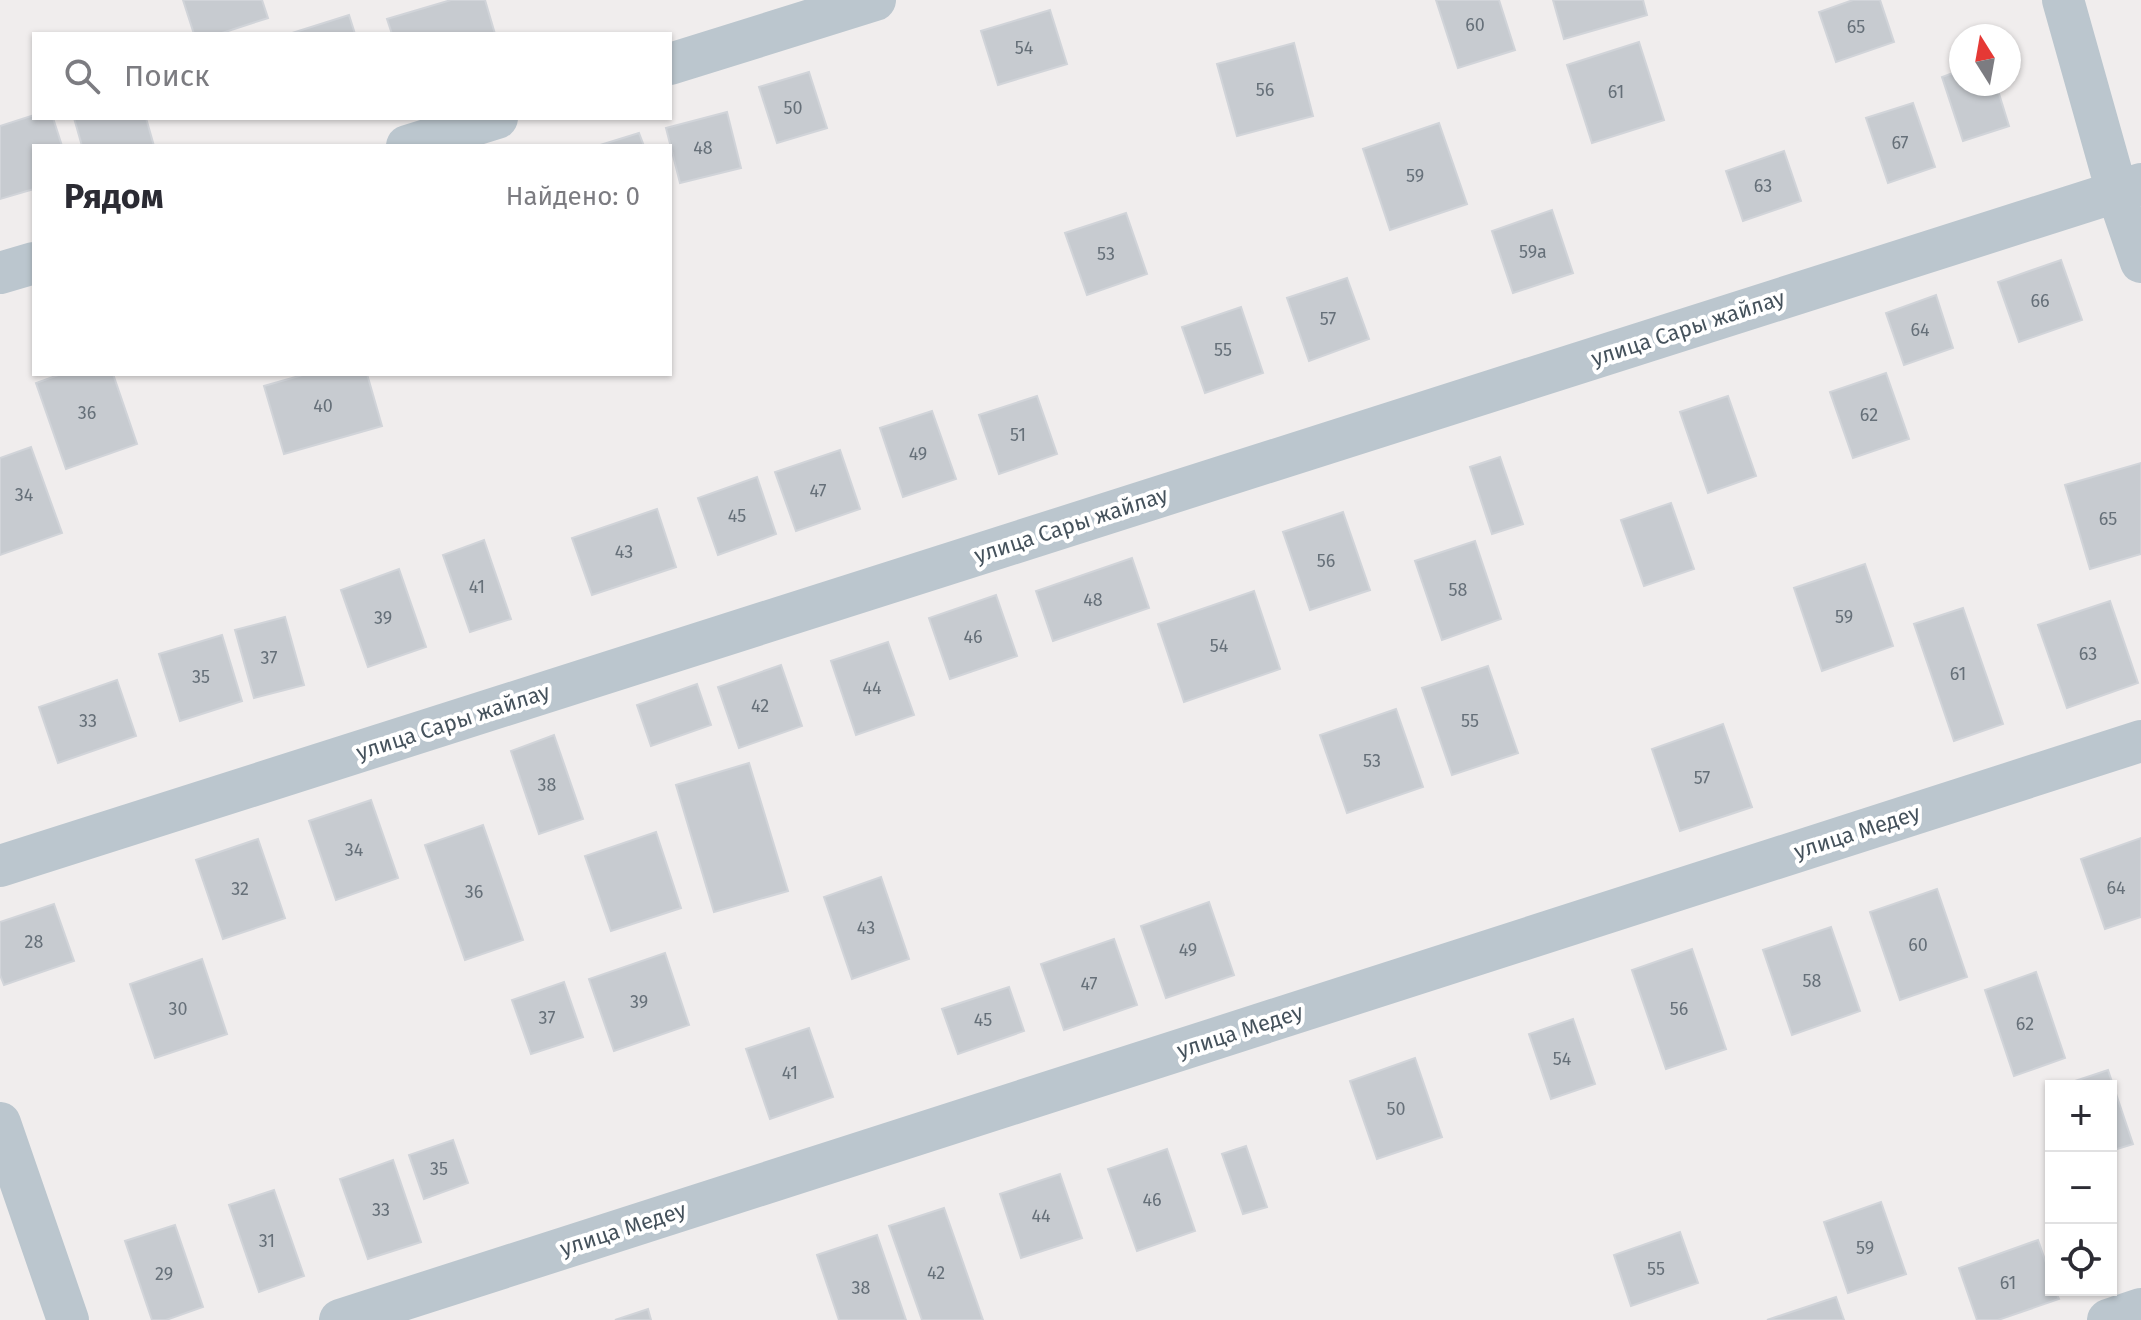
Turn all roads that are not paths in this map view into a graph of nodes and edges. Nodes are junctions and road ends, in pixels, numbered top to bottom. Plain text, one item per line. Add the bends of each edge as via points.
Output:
1 (875, 0) edge
2 (2063, 0) edge
3 (672, 63) edge
4 (491, 120) edge
5 (413, 144) edge
6 (2129, 188) edge
7 (2141, 262) edge
8 (32, 264) edge
9 (0, 273) edge
10 (2141, 741) edge
11 (0, 866) edge
12 (0, 1123) edge
13 (2141, 1309) edge
14 (68, 1320) edge
15 (340, 1320) edge
16 (2108, 1320) edge

1 - 3 street
2 - 6 street
4 - 5 street
6 - 7 street
6 - 11 street, улица Сары жайлау
8 - 9 street
10 - 15 street, улица Медеу
12 - 14 street
13 - 16 street

